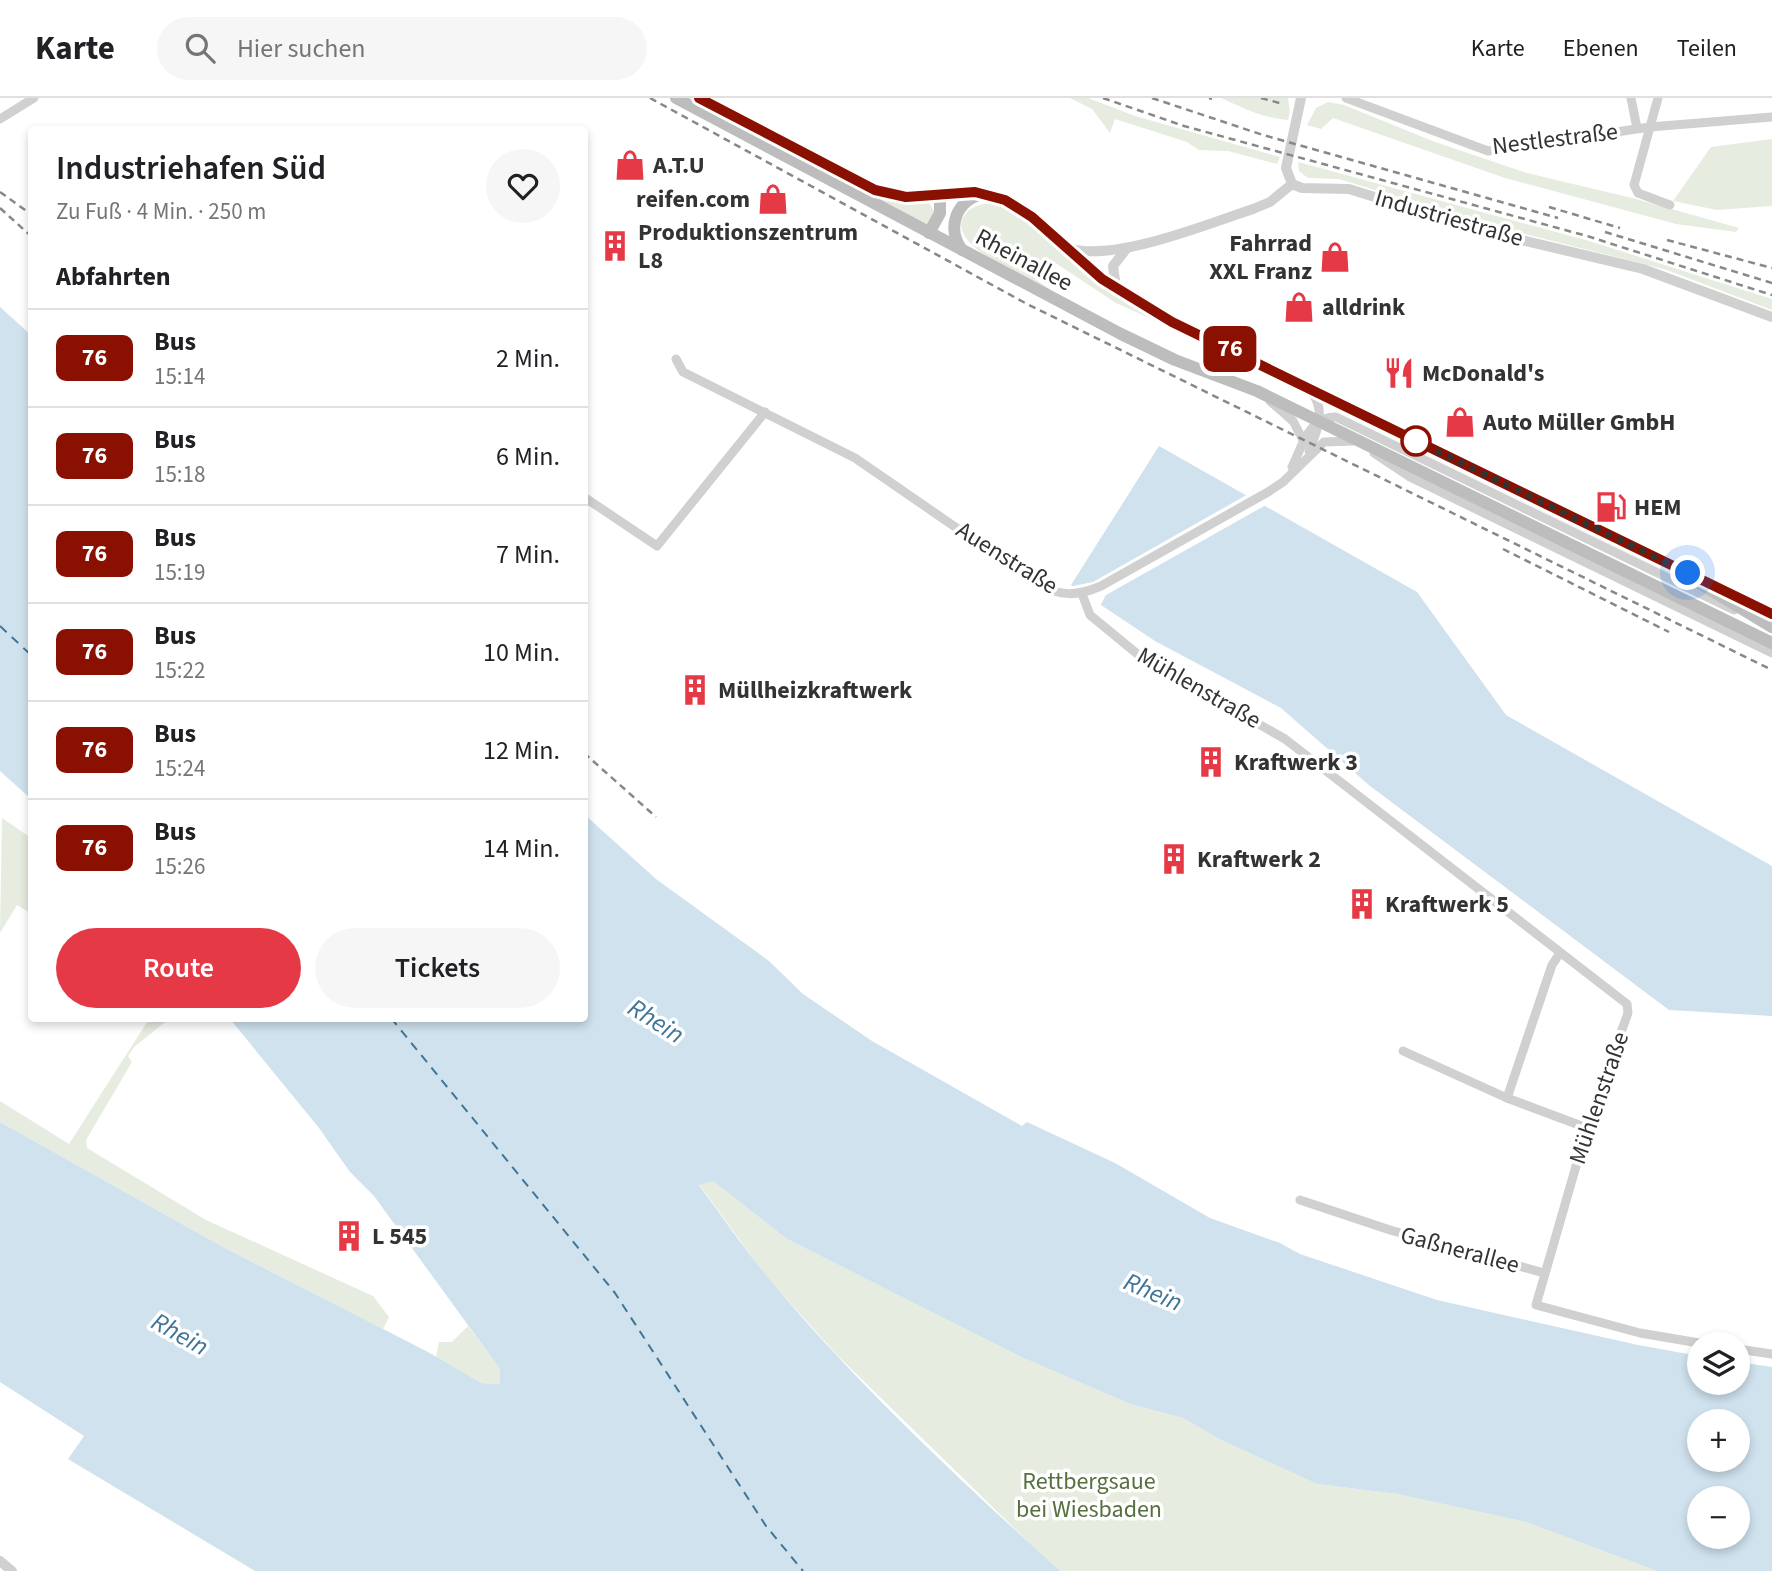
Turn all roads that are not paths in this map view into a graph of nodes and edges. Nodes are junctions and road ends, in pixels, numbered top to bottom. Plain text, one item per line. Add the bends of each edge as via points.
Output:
1 (34, 98) edge
2 (676, 98) edge
3 (699, 98) edge
4 (1301, 98) edge
5 (1346, 98) edge
6 (1630, 98) edge
7 (1658, 98) edge
8 (1772, 117) edge
9 (0, 119) edge
10 (1650, 127) junction
11 (1637, 128) junction
12 (1292, 184) junction
13 (986, 194) junction
14 (940, 195) junction
15 (1670, 205) dead end
16 (929, 233) junction
17 (1063, 246) junction
18 (1129, 247) junction
19 (962, 250) junction
20 (1116, 288) junction
21 (1772, 317) edge
22 (676, 359) dead end
23 (1304, 385) junction
24 (1257, 391) junction
25 (765, 412) junction
26 (1319, 421) junction
27 (1360, 441) junction
28 (1304, 442) junction
29 (1305, 458) junction
30 (1289, 475) junction
31 (588, 500) edge
32 (1663, 561) junction
33 (1618, 579) junction
34 (1082, 594) junction
35 (1705, 610) junction
36 (1772, 614) edge
37 (1772, 628) edge
38 (1772, 643) edge
39 (1772, 653) edge
40 (1560, 953) junction
41 (1404, 1051) dead end
42 (1507, 1098) junction
43 (1587, 1128) junction
44 (1300, 1200) dead end
45 (1544, 1273) junction
46 (1687, 1341) edge
47 (1750, 1351) edge
48 (1772, 1354) edge
49 (0, 1561) edge
50 (12, 1571) edge

1 - 9 street
2 - 16 main road, Rheinallee
3 - 14 main road, Rheinallee via 865,187 897,196
4 - 12 street via 1286,168
5 - 11 street, Nestlestraße via 1488,151
6 - 11 street
7 - 10 street
8 - 10 street, Nestlestraße
10 - 11 street, Nestlestraße
10 - 15 street via 1634,185 1638,193
12 - 18 street via 1253,209
12 - 21 street, Industriestraße via 1349,189 1484,231 1643,270
13 - 14 main road, Rheinallee
13 - 17 main road, Rheinallee via 1024,210
13 - 19 main road via 967,201 956,217 955,237
14 - 16 main road via 940,213
16 - 19 main road, Rheinallee
17 - 18 street via 1093,253
17 - 20 main road, Rheinallee
18 - 20 street via 1115,262 1112,277
19 - 24 main road, Rheinallee via 1175,360
20 - 23 main road, Rheinallee via 1172,322
22 - 25 street, Auenstraße via 683,372
23 - 26 street via 1317,399
23 - 32 main road, Rheinallee
24 - 26 main road, Rheinallee
24 - 28 street via 1293,421
25 - 31 street via 657,546
25 - 34 street, Auenstraße via 855,458 1043,587
26 - 27 main road, Rheinallee
26 - 28 street
26 - 29 street, Auenstraße
26 - 37 street, Rheinallee via 1336,417
27 - 29 street, Auenstraße via 1327,441
27 - 33 street, Rheinallee via 1410,477
27 - 35 main road, Rheinallee
28 - 30 street
29 - 30 street, Auenstraße
30 - 34 street, Auenstraße
32 - 36 street, Rheinallee
32 - 37 main road, Rheinallee
33 - 35 street, Rheinallee
33 - 39 street, Rheinallee
34 - 40 street, Mühlenstraße via 1090,615 1121,641 1159,668 1279,735
35 - 38 main road, Rheinallee
40 - 42 street
40 - 43 street, Mühlenstraße via 1628,1007
41 - 42 street
42 - 43 street
43 - 45 street, Mühlenstraße
44 - 45 street, Gaßnerallee
45 - 46 street, Gaßnerallee via 1536,1302 1541,1309
47 - 48 street
49 - 50 street

